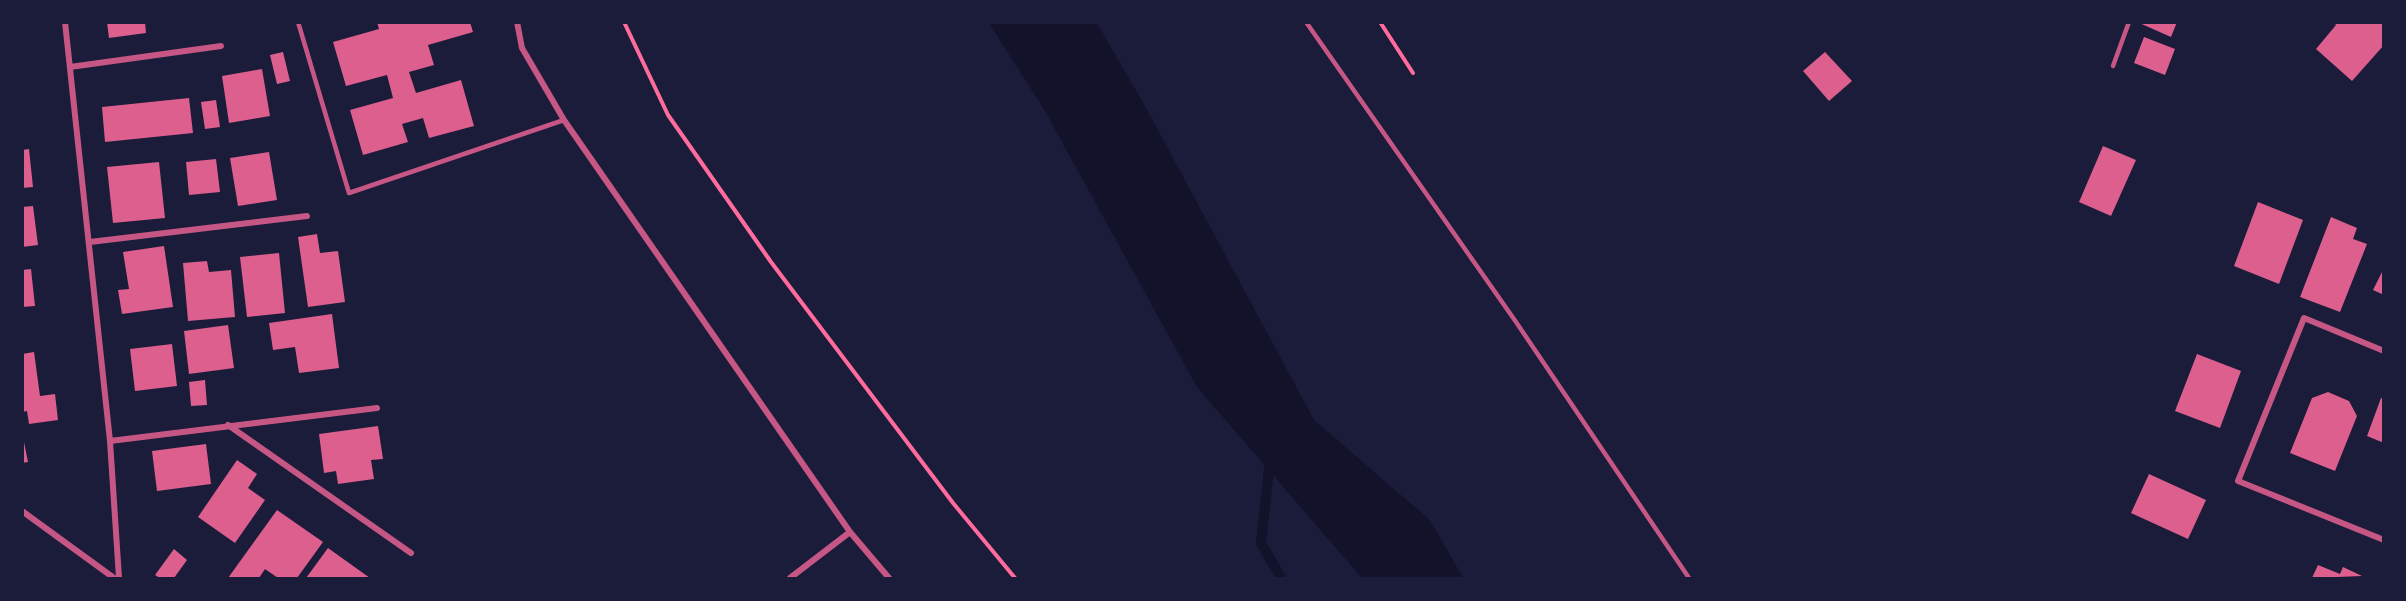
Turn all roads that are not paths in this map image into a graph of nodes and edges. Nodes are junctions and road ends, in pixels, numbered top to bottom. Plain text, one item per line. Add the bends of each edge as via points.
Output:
1 (65, 22) edge
2 (298, 22) edge
3 (517, 22) edge
4 (1306, 22) edge
5 (2130, 22) edge
6 (221, 46) dead end
7 (2113, 66) dead end
8 (70, 67) junction
9 (564, 120) junction
10 (307, 216) dead end
11 (90, 242) junction
12 (2384, 351) edge
13 (377, 408) dead end
14 (228, 425) junction
15 (110, 441) junction
16 (22, 512) edge
17 (850, 532) junction
18 (2384, 540) edge
19 (411, 553) dead end
20 (117, 579) edge
21 (790, 579) edge
22 (889, 579) edge
23 (1689, 579) edge

1 - 8 street
2 - 9 lane via 349,193
3 - 9 street via 522,48
4 - 23 lane via 1516,322
5 - 7 lane
6 - 8 street
8 - 11 street
9 - 17 street
10 - 11 street
11 - 15 street
12 - 18 street via 2304,318 2238,481
13 - 14 street
14 - 15 street
14 - 19 street
15 - 20 street
16 - 20 street
17 - 21 street
17 - 22 street

